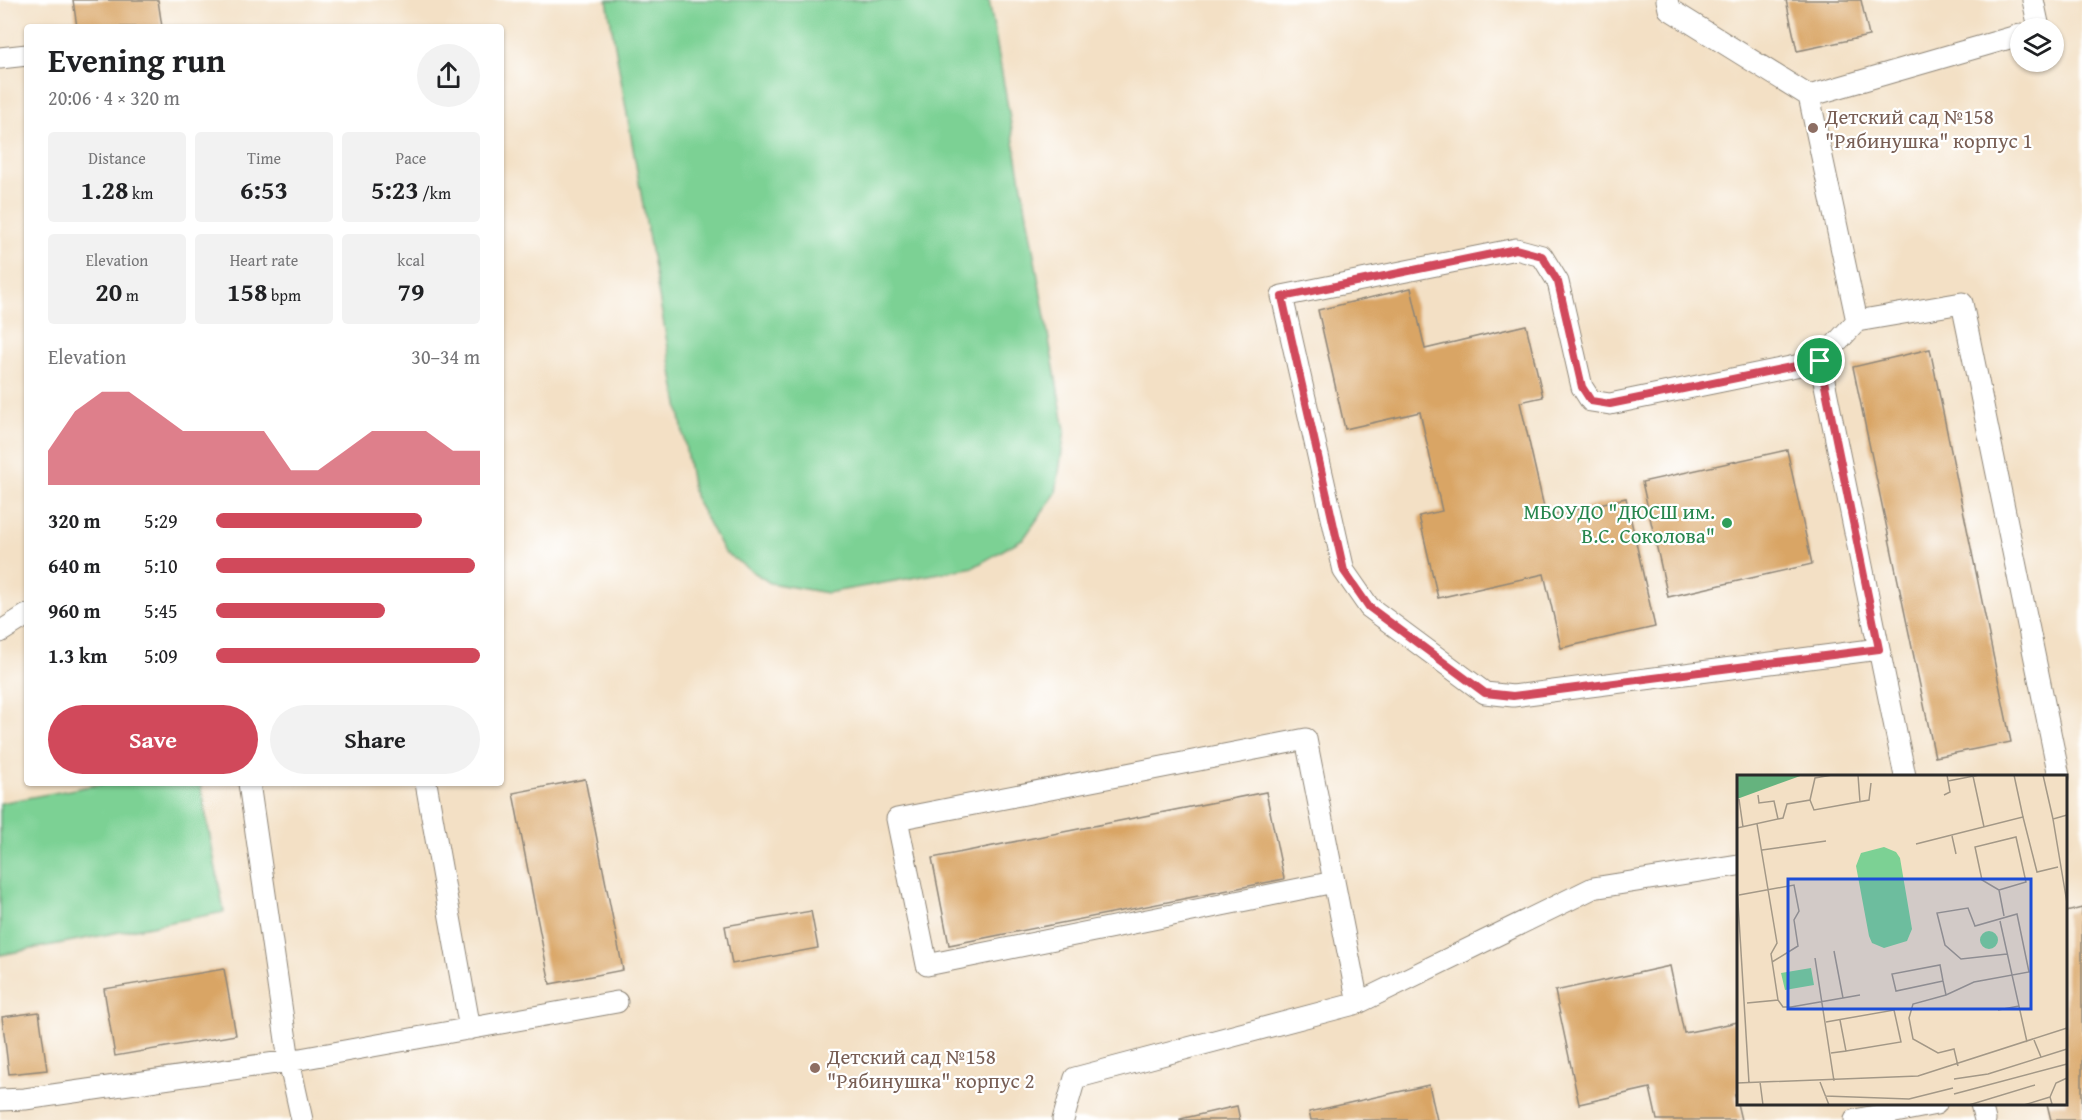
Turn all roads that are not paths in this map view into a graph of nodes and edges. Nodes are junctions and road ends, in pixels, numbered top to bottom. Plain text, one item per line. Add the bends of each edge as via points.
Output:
1 (1667, 0) edge
2 (2033, 0) edge
3 (2037, 18) edge
4 (2010, 38) edge
5 (24, 55) edge
6 (0, 58) edge
7 (1809, 96) junction
8 (1857, 321) junction
9 (1820, 361) junction
10 (24, 617) edge
11 (0, 632) edge
12 (1879, 649) junction
13 (1905, 775) edge
14 (2059, 775) edge
15 (249, 786) edge
16 (427, 786) edge
17 (1737, 865) edge
18 (1334, 882) junction
19 (617, 1002) dead end
20 (1358, 1003) junction
21 (470, 1029) junction
22 (289, 1061) junction
23 (0, 1100) edge
24 (1931, 1105) edge
25 (1981, 1105) edge
26 (302, 1120) edge
27 (1063, 1120) edge
28 (1854, 1120) edge
29 (1985, 1120) edge

1 - 7 lane via 1670,9
2 - 3 lane
4 - 7 lane
5 - 6 lane
7 - 8 lane
8 - 9 lane
8 - 14 lane via 1962,303
9 - 12 lane
9 - 12 lane via 1610,404 1591,401 1582,387 1558,282 1542,256 1516,249 1282,297 1344,571 1369,607 1485,693 1513,696
10 - 11 lane
12 - 13 lane
15 - 22 lane
16 - 21 lane
17 - 20 lane via 1593,888
18 - 18 lane via 927,966 897,819 1306,739
18 - 20 lane
19 - 21 lane
20 - 27 lane via 1075,1078
21 - 22 lane
22 - 23 lane
22 - 26 lane
24 - 28 lane
25 - 29 lane

